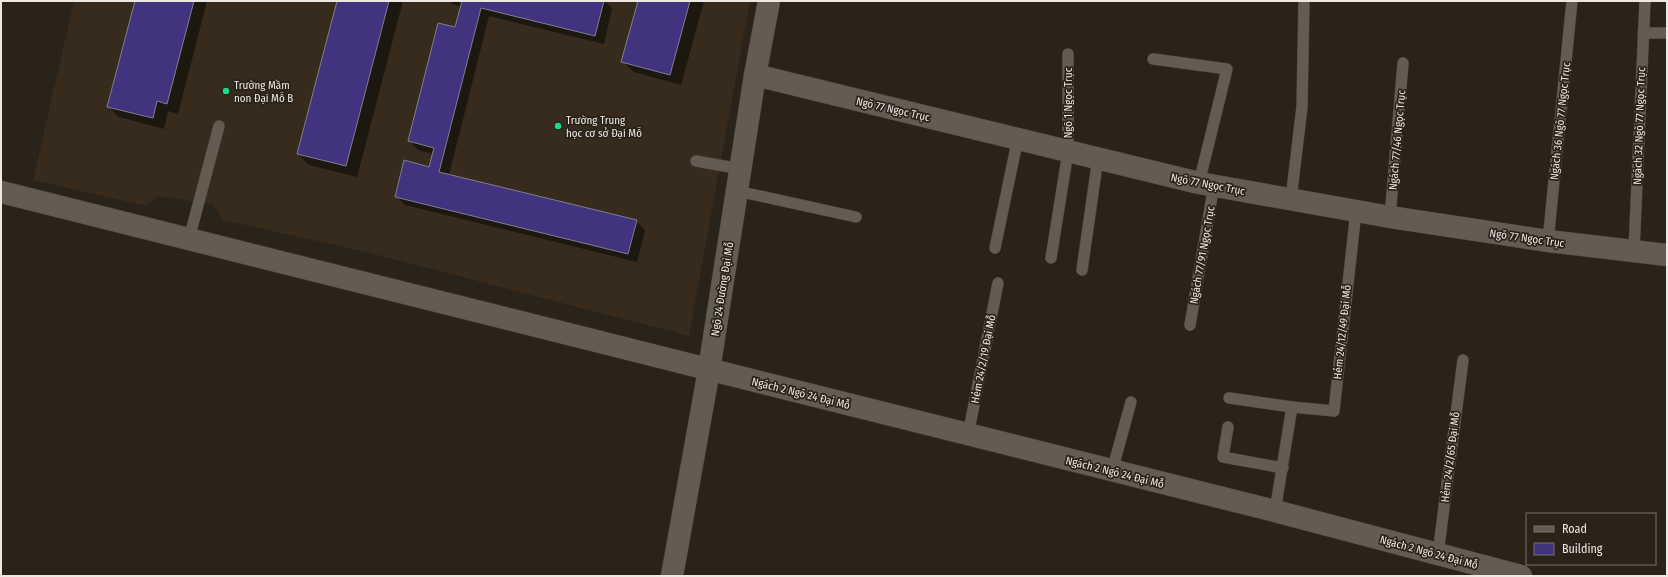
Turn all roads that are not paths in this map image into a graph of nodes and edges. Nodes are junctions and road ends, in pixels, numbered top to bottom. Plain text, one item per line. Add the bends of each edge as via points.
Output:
1 (769, 1) edge
2 (1304, 1) edge
3 (1572, 1) edge
4 (1645, 1) edge
5 (1643, 33) junction
6 (1667, 33) edge
7 (1068, 54) dead end
8 (1153, 59) dead end
9 (1403, 63) dead end
10 (755, 75) junction
11 (219, 126) dead end
12 (1018, 138) junction
13 (1068, 152) junction
14 (1098, 158) junction
15 (696, 161) dead end
16 (741, 169) junction
17 (1206, 184) junction
18 (737, 191) junction
19 (1, 192) edge
20 (1291, 199) junction
21 (1356, 211) junction
22 (856, 217) dead end
23 (1390, 217) junction
24 (189, 239) junction
25 (1548, 241) junction
26 (995, 248) dead end
27 (1634, 251) junction
28 (1667, 255) edge
29 (1051, 258) dead end
30 (1082, 270) dead end
31 (998, 283) dead end
32 (1190, 325) dead end
33 (1462, 360) dead end
34 (709, 370) junction
35 (1229, 398) dead end
36 (1131, 402) dead end
37 (1292, 407) junction
38 (1228, 427) dead end
39 (968, 435) junction
40 (1283, 468) junction
41 (1112, 471) junction
42 (1275, 511) junction
43 (1438, 554) junction
44 (672, 576) edge
45 (1521, 576) edge

1 - 10 street, Ngõ 24 Đường Đại Mỗ
2 - 20 lane via 1302,107
3 - 25 lane, Ngách 36 Ngõ 77 Ngọc Trục
4 - 5 lane, Ngách 32 Ngõ 77 Ngọc Trục
5 - 6 lane
5 - 27 lane, Ngách 32 Ngõ 77 Ngọc Trục
7 - 13 lane, Ngõ 1 Ngọc Trục
8 - 17 lane, Ngách 77/91 Ngọc Trục via 1227,69
9 - 23 lane, Ngách 77/46 Ngọc Trục
10 - 12 street, Ngõ 77 Ngọc Trục
10 - 16 street, Ngõ 24 Đường Đại Mỗ
11 - 24 lane
12 - 13 street, Ngõ 77 Ngọc Trục
12 - 26 lane
13 - 14 street, Ngõ 77 Ngọc Trục
13 - 29 lane, Ngõ 1 Ngọc Trục
14 - 17 street, Ngõ 77 Ngọc Trục
14 - 30 lane
15 - 16 lane
16 - 18 street, Ngõ 24 Đường Đại Mỗ
17 - 20 street, Ngõ 77 Ngọc Trục
17 - 32 lane, Ngách 77/91 Ngọc Trục
18 - 22 lane
18 - 34 street, Ngõ 24 Đường Đại Mỗ
19 - 24 street, Ngách 2 Ngõ 24 Đại Mỗ
20 - 21 street, Ngõ 77 Ngọc Trục
21 - 23 street, Ngõ 77 Ngọc Trục
21 - 37 lane, Hẻm 24/12/49 Đại Mỗ via 1334,411
23 - 25 street, Ngõ 77 Ngọc Trục
24 - 34 street, Ngách 2 Ngõ 24 Đại Mỗ
25 - 27 street, Ngõ 77 Ngọc Trục
27 - 28 street, Ngõ 77 Ngọc Trục
31 - 39 lane, Hẻm 24/2/19 Đại Mỗ
33 - 43 lane, Hẻm 24/2/65 Đại Mỗ
34 - 39 street, Ngách 2 Ngõ 24 Đại Mỗ
34 - 44 street, Ngõ 24 Đường Đại Mỗ
35 - 37 lane, Hẻm 24/12/49 Đại Mỗ
36 - 41 lane
37 - 40 lane
38 - 40 lane via 1223,457
39 - 41 street, Ngách 2 Ngõ 24 Đại Mỗ
40 - 42 lane
41 - 42 street, Ngách 2 Ngõ 24 Đại Mỗ
42 - 43 street, Ngách 2 Ngõ 24 Đại Mỗ
43 - 45 street, Ngách 2 Ngõ 24 Đại Mỗ

